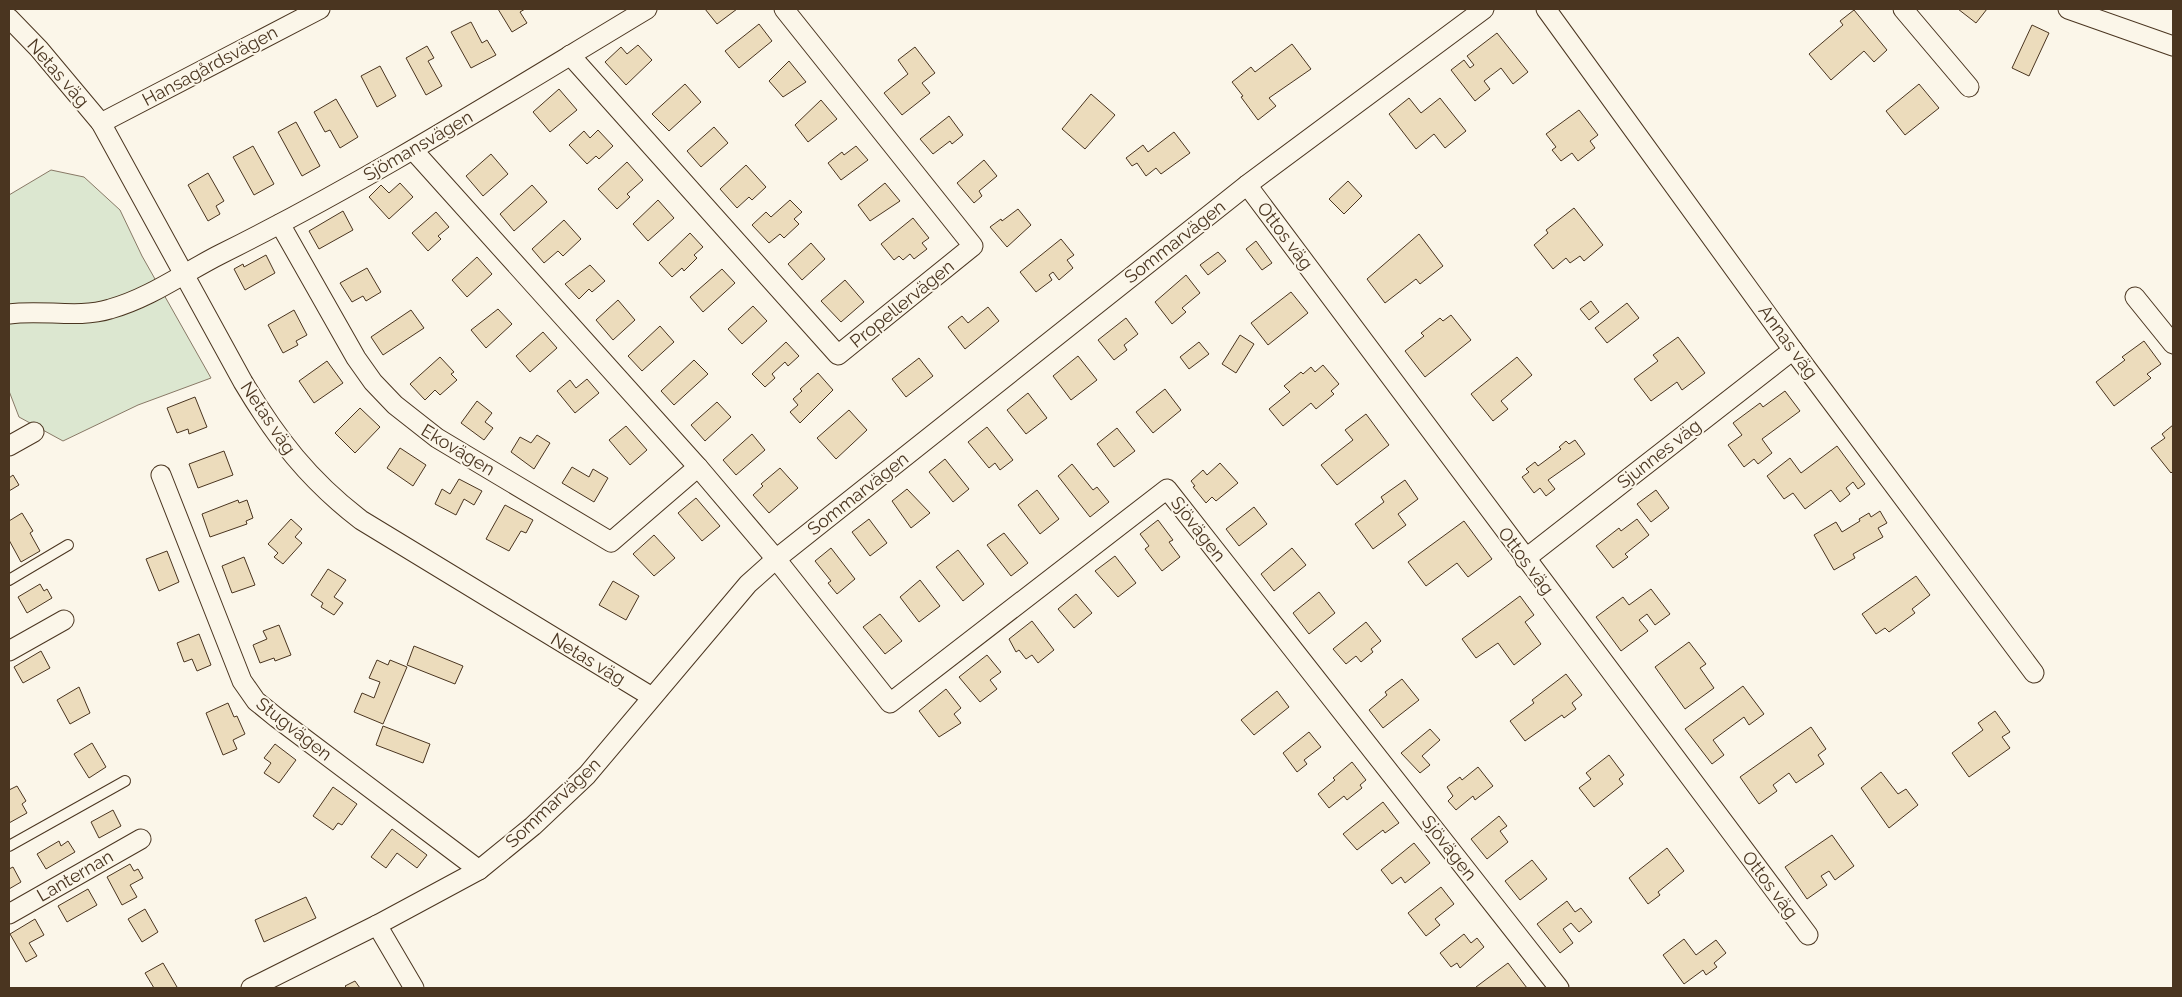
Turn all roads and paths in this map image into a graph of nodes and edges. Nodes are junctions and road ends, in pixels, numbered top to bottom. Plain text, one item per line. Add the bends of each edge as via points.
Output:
1 (320, 9) edge
2 (647, 9) edge
3 (784, 9) edge
4 (1484, 9) edge
5 (1546, 9) edge
6 (1903, 9) edge
7 (2068, 9) edge
8 (9, 18) edge
9 (2170, 40) edge
10 (570, 55) junction
11 (1969, 87) dead end
12 (101, 123) junction
13 (413, 150) junction
14 (1247, 185) junction
15 (280, 224) junction
16 (183, 273) junction
17 (2135, 297) dead end
18 (9, 314) edge
19 (2173, 344) edge
20 (1794, 350) junction
21 (34, 432) dead end
22 (9, 446) edge
23 (698, 466) junction
24 (161, 474) dead end
25 (68, 545) dead end
26 (776, 559) junction
27 (1525, 559) junction
28 (9, 580) edge
29 (64, 620) dead end
30 (9, 651) edge
31 (2034, 674) dead end
32 (652, 697) junction
33 (125, 781) dead end
34 (141, 839) dead end
35 (9, 846) edge
36 (479, 870) junction
37 (9, 914) edge
38 (377, 925) junction
39 (1808, 935) dead end
40 (251, 988) edge
41 (414, 988) edge
42 (1559, 988) edge

1 - 12 street, Hansagårdsvägen
2 - 10 street, Sjömansvägen
3 - 10 street, Propellervägen via 973,246 838,356
4 - 14 street, Sommarvägen
5 - 20 street, Annas väg
6 - 11 street
7 - 9 street
8 - 12 street, Netas väg
10 - 13 street, Sjömansvägen
12 - 16 street, Netas väg
13 - 15 street, Sjömansvägen
13 - 23 street
14 - 26 street, Sommarvägen
14 - 27 street, Ottos väg
15 - 16 street, Sjömansvägen
15 - 23 street, Ekovägen via 356,358 394,405 437,438 611,542
16 - 18 street, Sjömansvägen via 148,294 109,310 79,314
16 - 32 street, Netas väg via 267,422 329,496 361,520
17 - 19 street
20 - 27 street, Sjunnes väg
20 - 31 street, Annas väg
21 - 22 street
23 - 26 street
24 - 36 street, Stugvägen via 248,692 277,718
25 - 28 lane
26 - 32 street, Sommarvägen via 748,584
26 - 42 street, Sjövägen via 890,703 1167,490
27 - 39 street, Ottos väg
29 - 30 street
32 - 36 street, Sommarvägen via 586,775 533,826
33 - 35 lane
34 - 37 street, Lanternan
36 - 38 street, Sommarvägen
38 - 40 street, Sommarvägen
38 - 41 street

